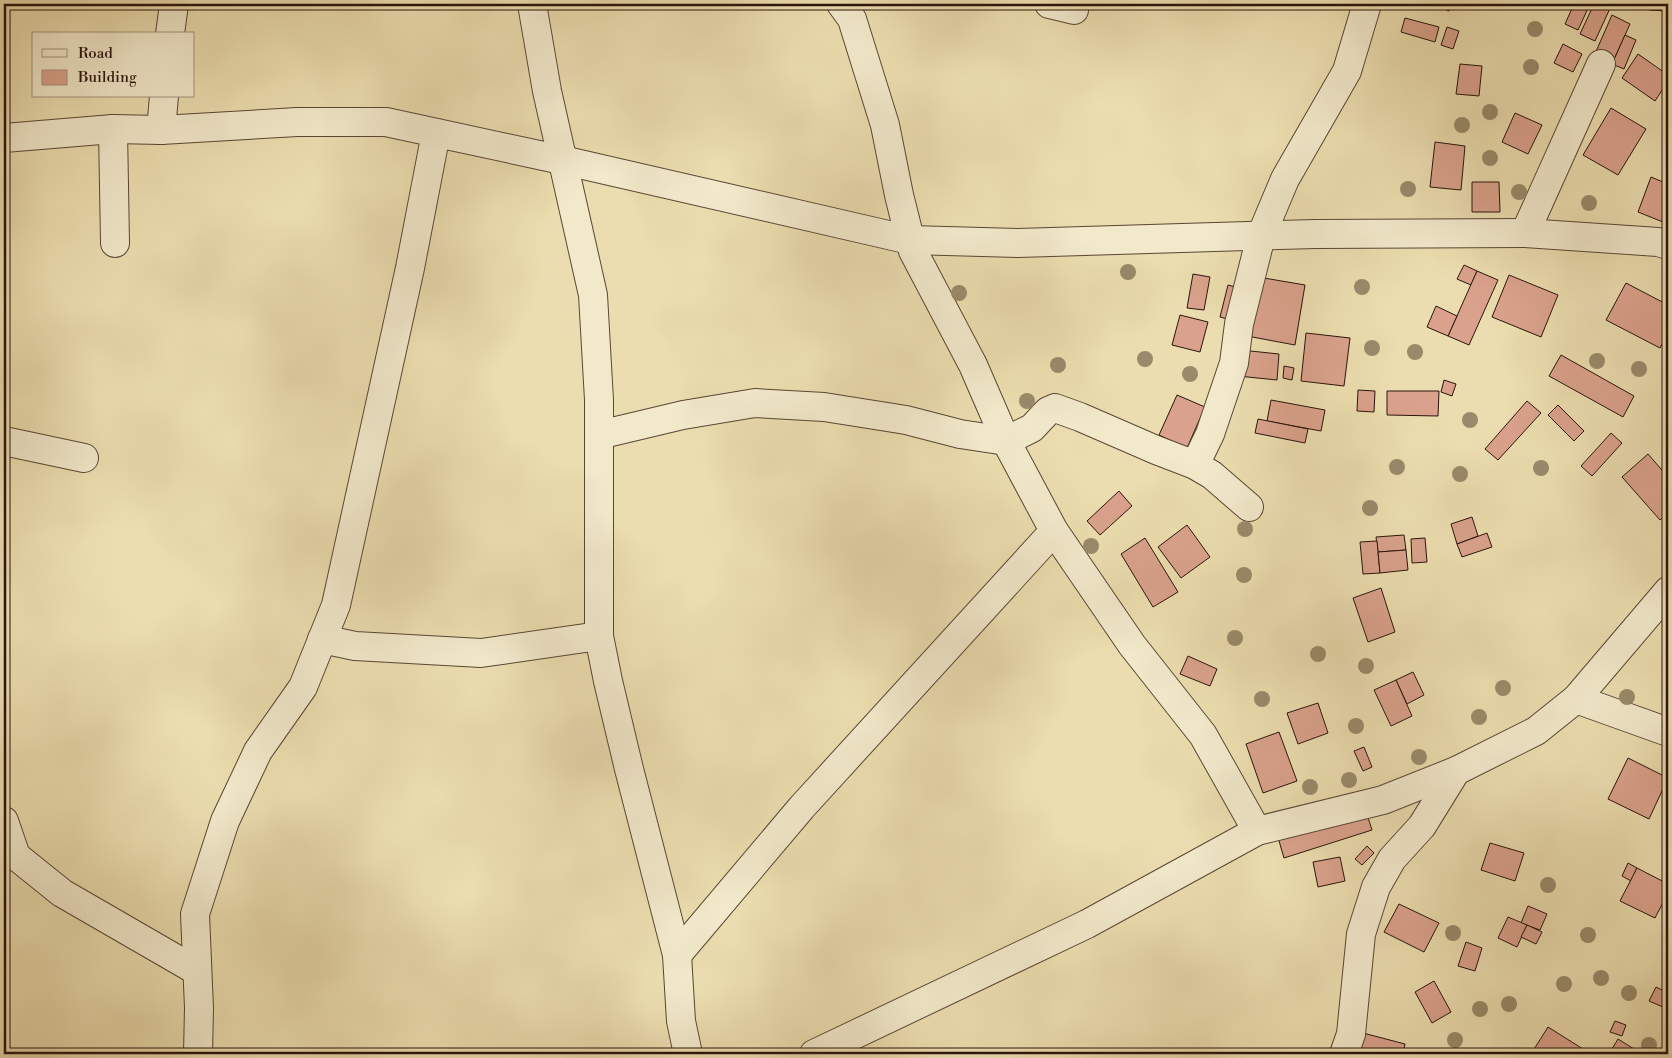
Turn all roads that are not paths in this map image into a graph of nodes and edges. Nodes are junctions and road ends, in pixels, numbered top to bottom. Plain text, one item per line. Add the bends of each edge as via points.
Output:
1 (174, 4) edge
2 (532, 4) edge
3 (841, 4) edge
4 (1367, 4) edge
5 (170, 32) edge
6 (1601, 64) dead end
7 (164, 98) edge
8 (113, 129) junction
9 (161, 130) junction
10 (436, 133) junction
11 (4, 138) edge
12 (562, 160) junction
13 (1526, 233) junction
14 (1261, 236) junction
15 (910, 240) junction
16 (115, 243) dead end
17 (1668, 245) edge
18 (599, 435) junction
19 (4, 441) edge
20 (1006, 441) junction
21 (84, 458) dead end
22 (1195, 465) junction
23 (1249, 507) dead end
24 (1054, 531) junction
25 (1668, 591) edge
26 (599, 636) junction
27 (322, 639) junction
28 (1576, 699) junction
29 (1668, 732) edge
30 (1456, 771) junction
31 (4, 821) edge
32 (1257, 831) junction
33 (10, 851) edge
34 (677, 955) junction
35 (197, 972) junction
36 (198, 1054) edge
37 (688, 1054) edge
38 (814, 1054) edge
39 (1344, 1054) edge

1 - 5 street
2 - 12 street
3 - 15 street via 852,19 885,125
4 - 14 street via 1347,71 1285,179
6 - 13 street
7 - 9 street
8 - 9 street
8 - 11 street
8 - 16 street
9 - 10 street via 297,122 386,122
10 - 12 street
10 - 27 street via 370,456 336,605
12 - 15 street
12 - 18 street via 593,295
13 - 14 street
13 - 17 street
14 - 15 street via 1018,244
14 - 22 street via 1239,324 1234,363 1210,434
15 - 20 street via 912,251 973,365
18 - 20 street via 755,403 833,408
18 - 26 street
19 - 21 street
20 - 22 street via 1032,428 1055,408
20 - 24 street
22 - 23 street via 1212,475
24 - 32 street via 1132,645 1203,735
24 - 34 street via 802,807
25 - 28 street
26 - 27 street via 481,653 355,646
26 - 34 street
27 - 35 street via 303,686 258,750 225,821 195,914
28 - 29 street
28 - 30 street via 1536,731
30 - 32 street via 1382,800
30 - 39 street via 1422,826 1392,858 1376,887 1361,934 1350,1034
31 - 33 street
32 - 38 street via 1087,924
33 - 35 street via 62,893
34 - 37 street via 681,1021
35 - 36 street

